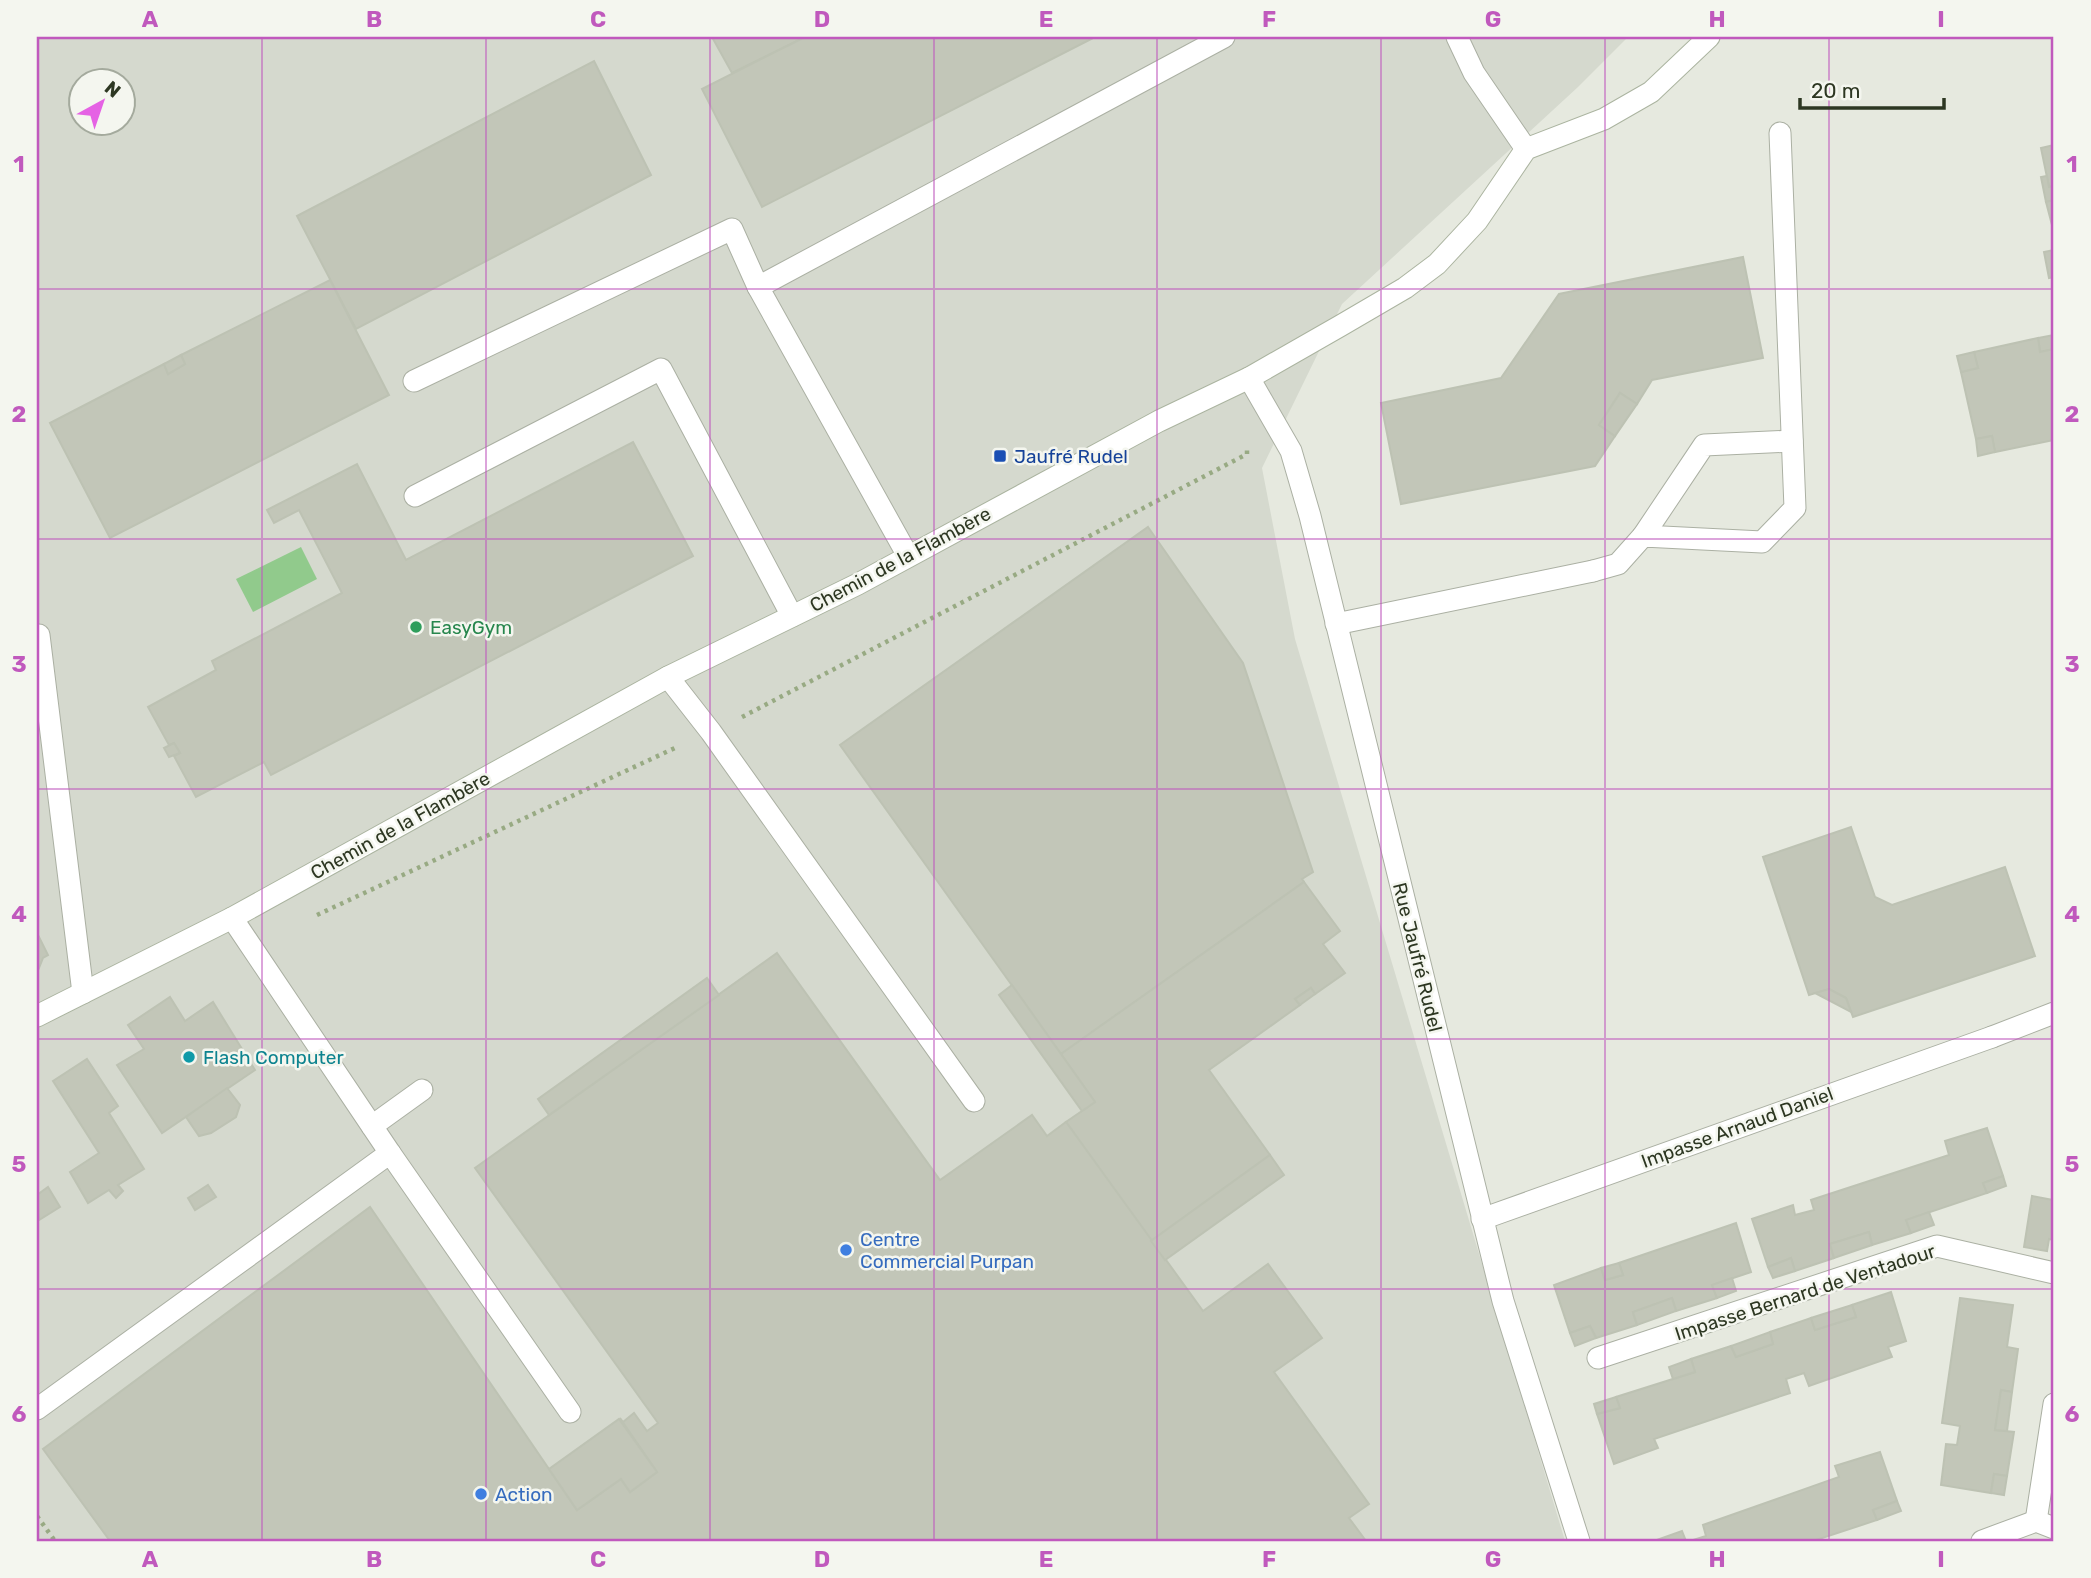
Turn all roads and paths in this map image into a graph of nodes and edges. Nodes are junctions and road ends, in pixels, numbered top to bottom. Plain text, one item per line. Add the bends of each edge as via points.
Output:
1 (1224, 37) edge
2 (1457, 37) edge
3 (1709, 37) edge
4 (1780, 133) dead end
5 (1526, 149) junction
6 (758, 287) junction
7 (1249, 378) junction
8 (414, 381) dead end
9 (1792, 441) junction
10 (415, 496) dead end
11 (1643, 536) junction
12 (908, 556) junction
13 (792, 616) junction
14 (1336, 624) junction
15 (39, 635) dead end
16 (668, 677) junction
17 (232, 918) junction
18 (83, 993) junction
19 (2054, 1013) edge
20 (37, 1016) edge
21 (422, 1090) dead end
22 (974, 1101) dead end
23 (372, 1126) junction
24 (390, 1153) junction
25 (1482, 1219) junction
26 (2054, 1273) edge
27 (1598, 1358) dead end
28 (2054, 1404) edge
29 (37, 1409) edge
30 (570, 1412) dead end
31 (37, 1516) edge
32 (2045, 1525) edge
33 (55, 1541) edge
34 (1579, 1541) edge
35 (1982, 1541) edge

1 - 6 street
2 - 5 street via 1474,73
3 - 5 street via 1651,92 1604,119
4 - 9 street
5 - 7 street, Chemin de la Flambère via 1477,222 1437,264 1405,288
6 - 8 street via 732,229
6 - 12 street
7 - 12 street, Chemin de la Flambère via 1159,421
7 - 14 street, Rue Jaufré Rudel via 1290,451
9 - 11 street via 1704,445
9 - 11 street via 1795,508 1762,542
10 - 13 street via 661,369
11 - 14 street via 1618,564 1594,571
12 - 13 street, Chemin de la Flambère
13 - 16 street, Chemin de la Flambère
14 - 25 street, Rue Jaufré Rudel
15 - 18 street
16 - 17 street, Chemin de la Flambère
16 - 22 street
17 - 18 street, Chemin de la Flambère
17 - 23 street
18 - 20 street, Chemin de la Flambère
19 - 25 street, Impasse Arnaud Daniel
21 - 23 street
23 - 24 street
24 - 29 street
24 - 30 street
25 - 34 street, Rue Jaufré Rudel via 1503,1301
26 - 27 street, Impasse Bernard de Ventadour via 1937,1246
28 - 32 street
31 - 33 path
32 - 35 street

